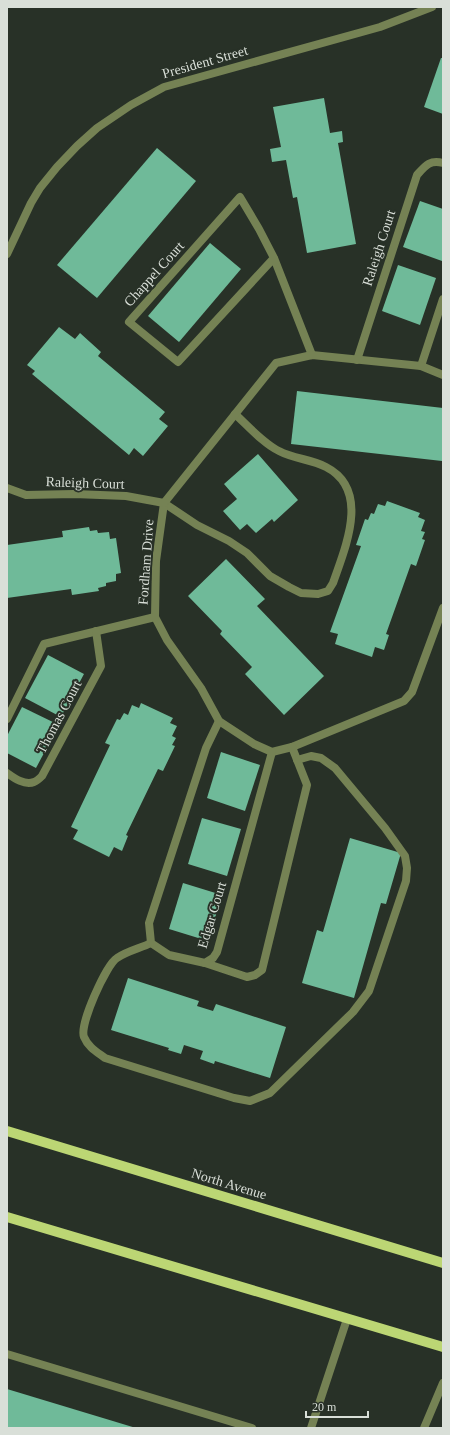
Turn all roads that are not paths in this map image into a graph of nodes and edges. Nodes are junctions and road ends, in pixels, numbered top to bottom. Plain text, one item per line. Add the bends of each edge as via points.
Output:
1 (432, 7) edge
2 (443, 163) edge
3 (7, 254) edge
4 (274, 258) junction
5 (443, 299) edge
6 (312, 355) junction
7 (357, 360) junction
8 (421, 366) junction
9 (443, 374) edge
10 (235, 414) junction
11 (7, 488) edge
12 (164, 503) junction
13 (443, 608) edge
14 (155, 617) junction
15 (96, 631) junction
16 (7, 719) edge
17 (219, 721) junction
18 (292, 747) junction
19 (272, 752) junction
20 (297, 760) junction
21 (7, 773) edge
22 (151, 943) junction
23 (205, 963) junction
24 (7, 1131) edge
25 (7, 1217) edge
26 (443, 1263) edge
27 (347, 1319) junction
28 (443, 1347) edge
29 (7, 1354) edge
30 (443, 1383) edge
31 (252, 1428) edge
32 (311, 1428) edge
33 (424, 1428) edge

1 - 3 street, President Street via 380,27 164,87 131,105 97,128 57,167 31,203
2 - 7 street, Raleigh Court via 436,161 426,164 417,175
4 - 4 street, Chappel Court via 240,197 129,322 178,362
4 - 6 street, Chappel Court
5 - 8 street
6 - 7 street, Fordham Drive
6 - 10 street, Fordham Drive via 276,363
7 - 8 street, Fordham Drive
8 - 9 street, Fordham Drive
10 - 12 street, Fordham Drive
10 - 12 street via 278,451 326,467 347,487 352,508 350,527 334,583 328,591 318,594 301,593 289,587 270,576 247,553
11 - 12 street, Raleigh Court via 26,495 126,496
12 - 14 street, Fordham Drive via 156,560
13 - 18 street via 412,692 404,701
14 - 15 street
14 - 17 street, Fordham Drive
15 - 16 street via 44,644
15 - 21 street, Thomas Court via 101,666 42,776 29,783 18,781
17 - 19 street, Fordham Drive via 254,744
17 - 22 street via 206,748 149,923
18 - 19 street
18 - 20 street
19 - 23 street, Edgar Court via 217,952
20 - 22 street via 311,756 321,758 335,768 405,856 406,881 369,992 353,1012 270,1093 250,1101 234,1098 105,1058 91,1048 83,1036 84,1023 108,968 117,958
20 - 23 street via 307,785 262,970 255,975 247,976
22 - 23 street, Edgar Court via 169,954
24 - 26 main road, North Avenue
25 - 27 main road
27 - 28 main road
27 - 32 street
29 - 31 street
30 - 33 street

